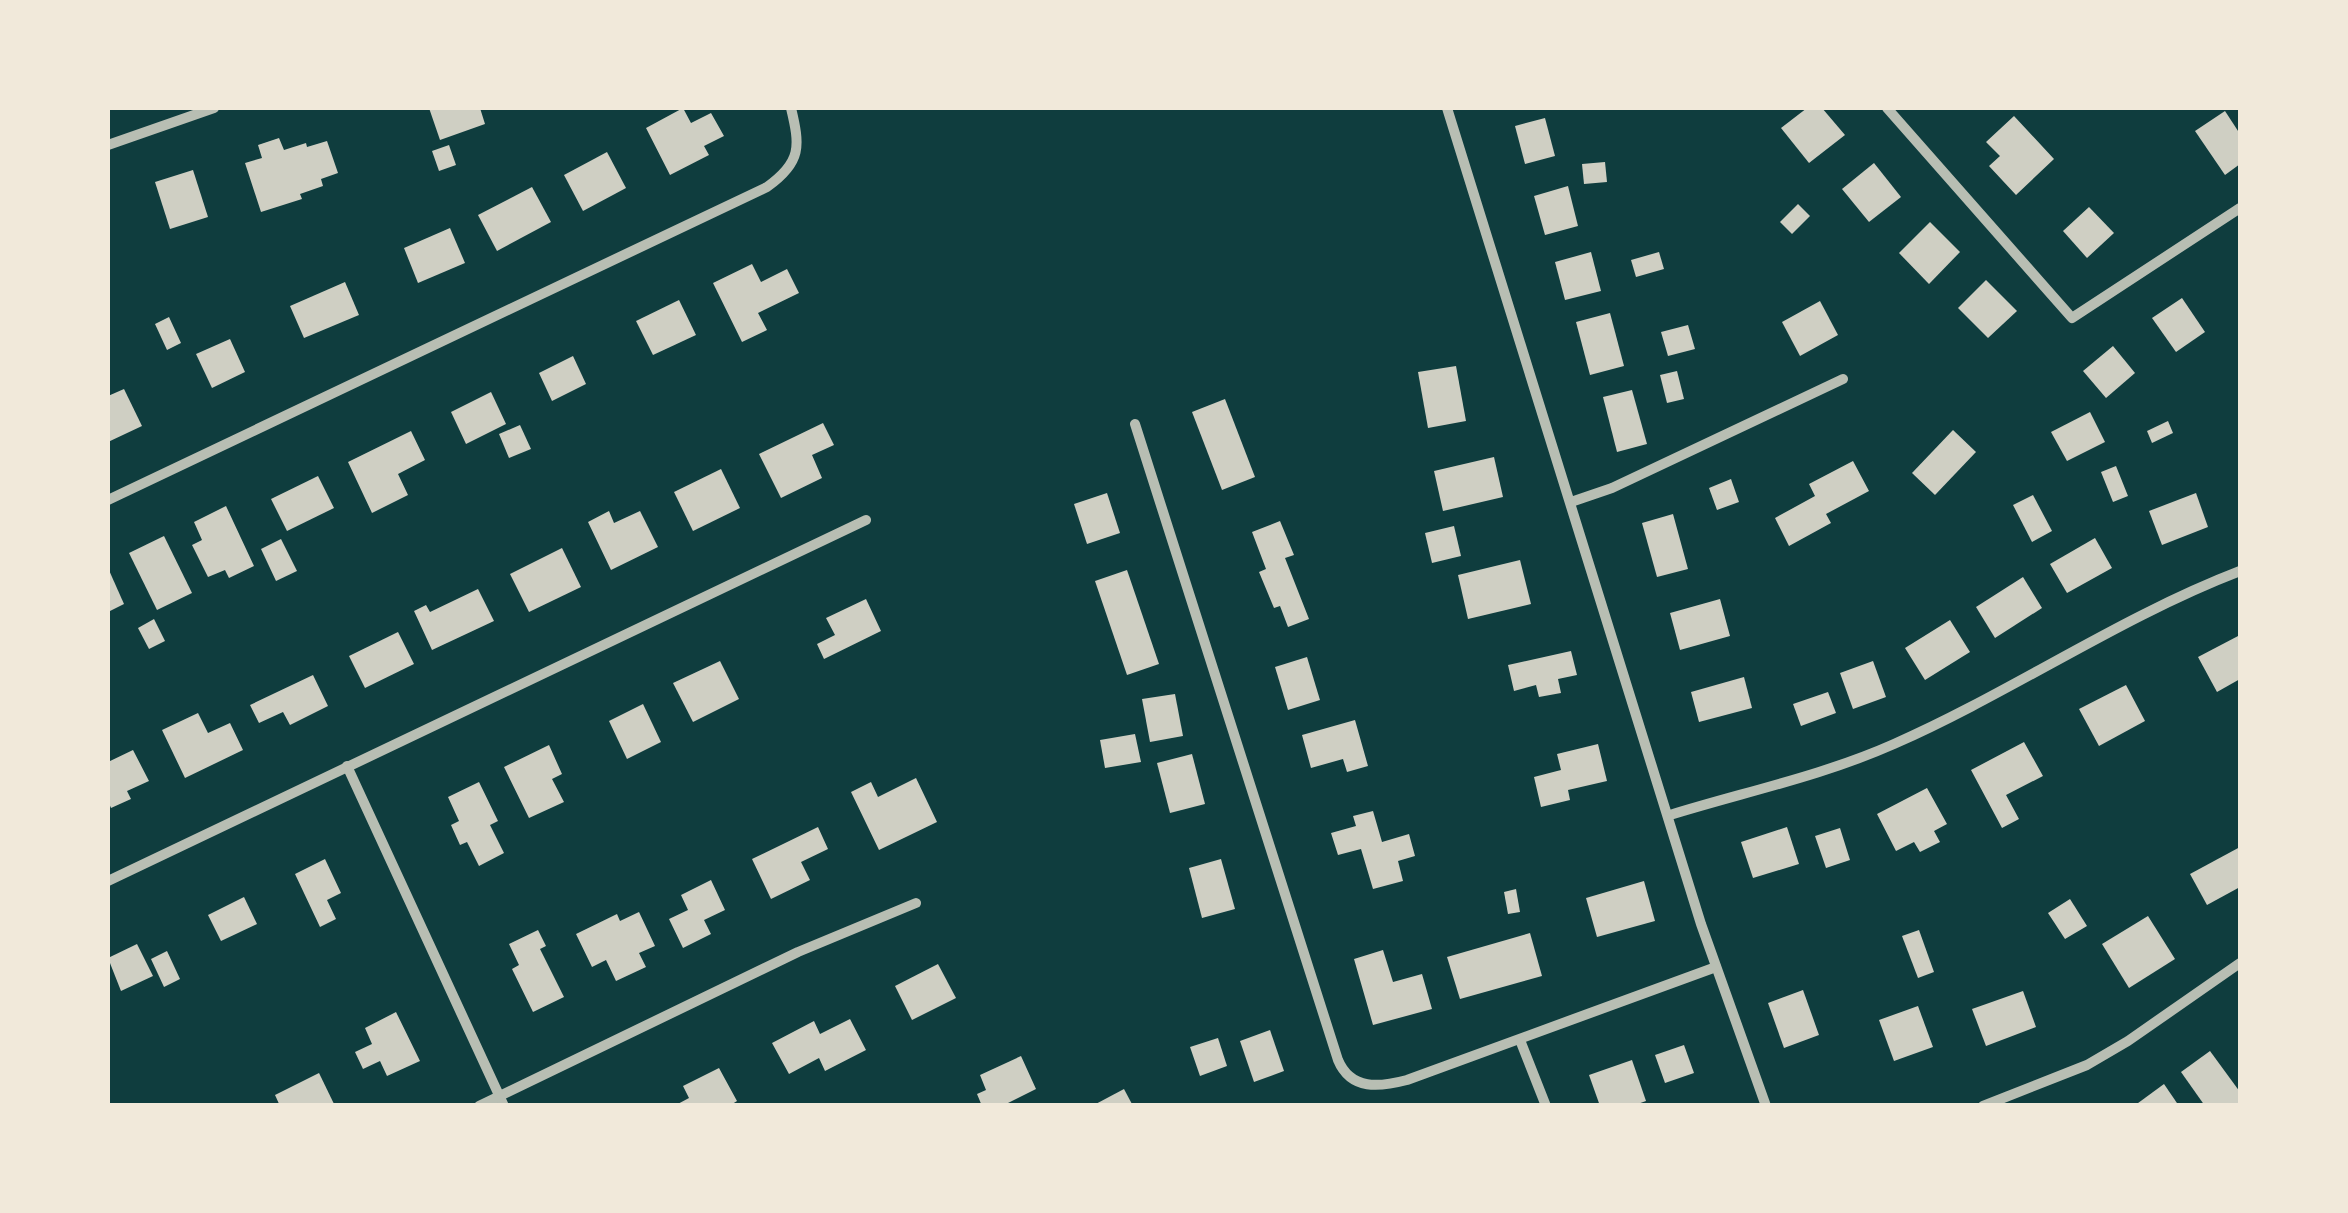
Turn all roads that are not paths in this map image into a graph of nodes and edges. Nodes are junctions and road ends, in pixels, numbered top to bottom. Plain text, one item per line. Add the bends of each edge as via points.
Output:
1 (214, 108) edge
2 (792, 108) edge
3 (1447, 108) edge
4 (1887, 108) edge
5 (108, 145) edge
6 (2240, 208) edge
7 (1843, 379) dead end
8 (1136, 424) dead end
9 (108, 500) edge
10 (1571, 502) junction
11 (866, 520) dead end
12 (2240, 571) edge
13 (347, 766) junction
14 (1670, 815) junction
15 (108, 881) edge
16 (916, 903) dead end
17 (2240, 962) edge
18 (1716, 967) junction
19 (1520, 1040) junction
20 (502, 1101) edge
21 (479, 1106) edge
22 (1546, 1106) edge
23 (1766, 1106) edge
24 (1983, 1106) edge

1 - 5 street
2 - 9 street via 793,164 777,180
3 - 10 street
4 - 6 street via 2072,318
7 - 10 street
8 - 19 street via 1342,1069 1356,1082 1389,1085
10 - 14 street
11 - 13 street
12 - 14 street via 1893,745
13 - 15 street
13 - 20 street
14 - 18 street
16 - 20 street via 775,963
17 - 24 street via 2087,1065
18 - 19 street
18 - 23 street
19 - 22 street
20 - 21 street

